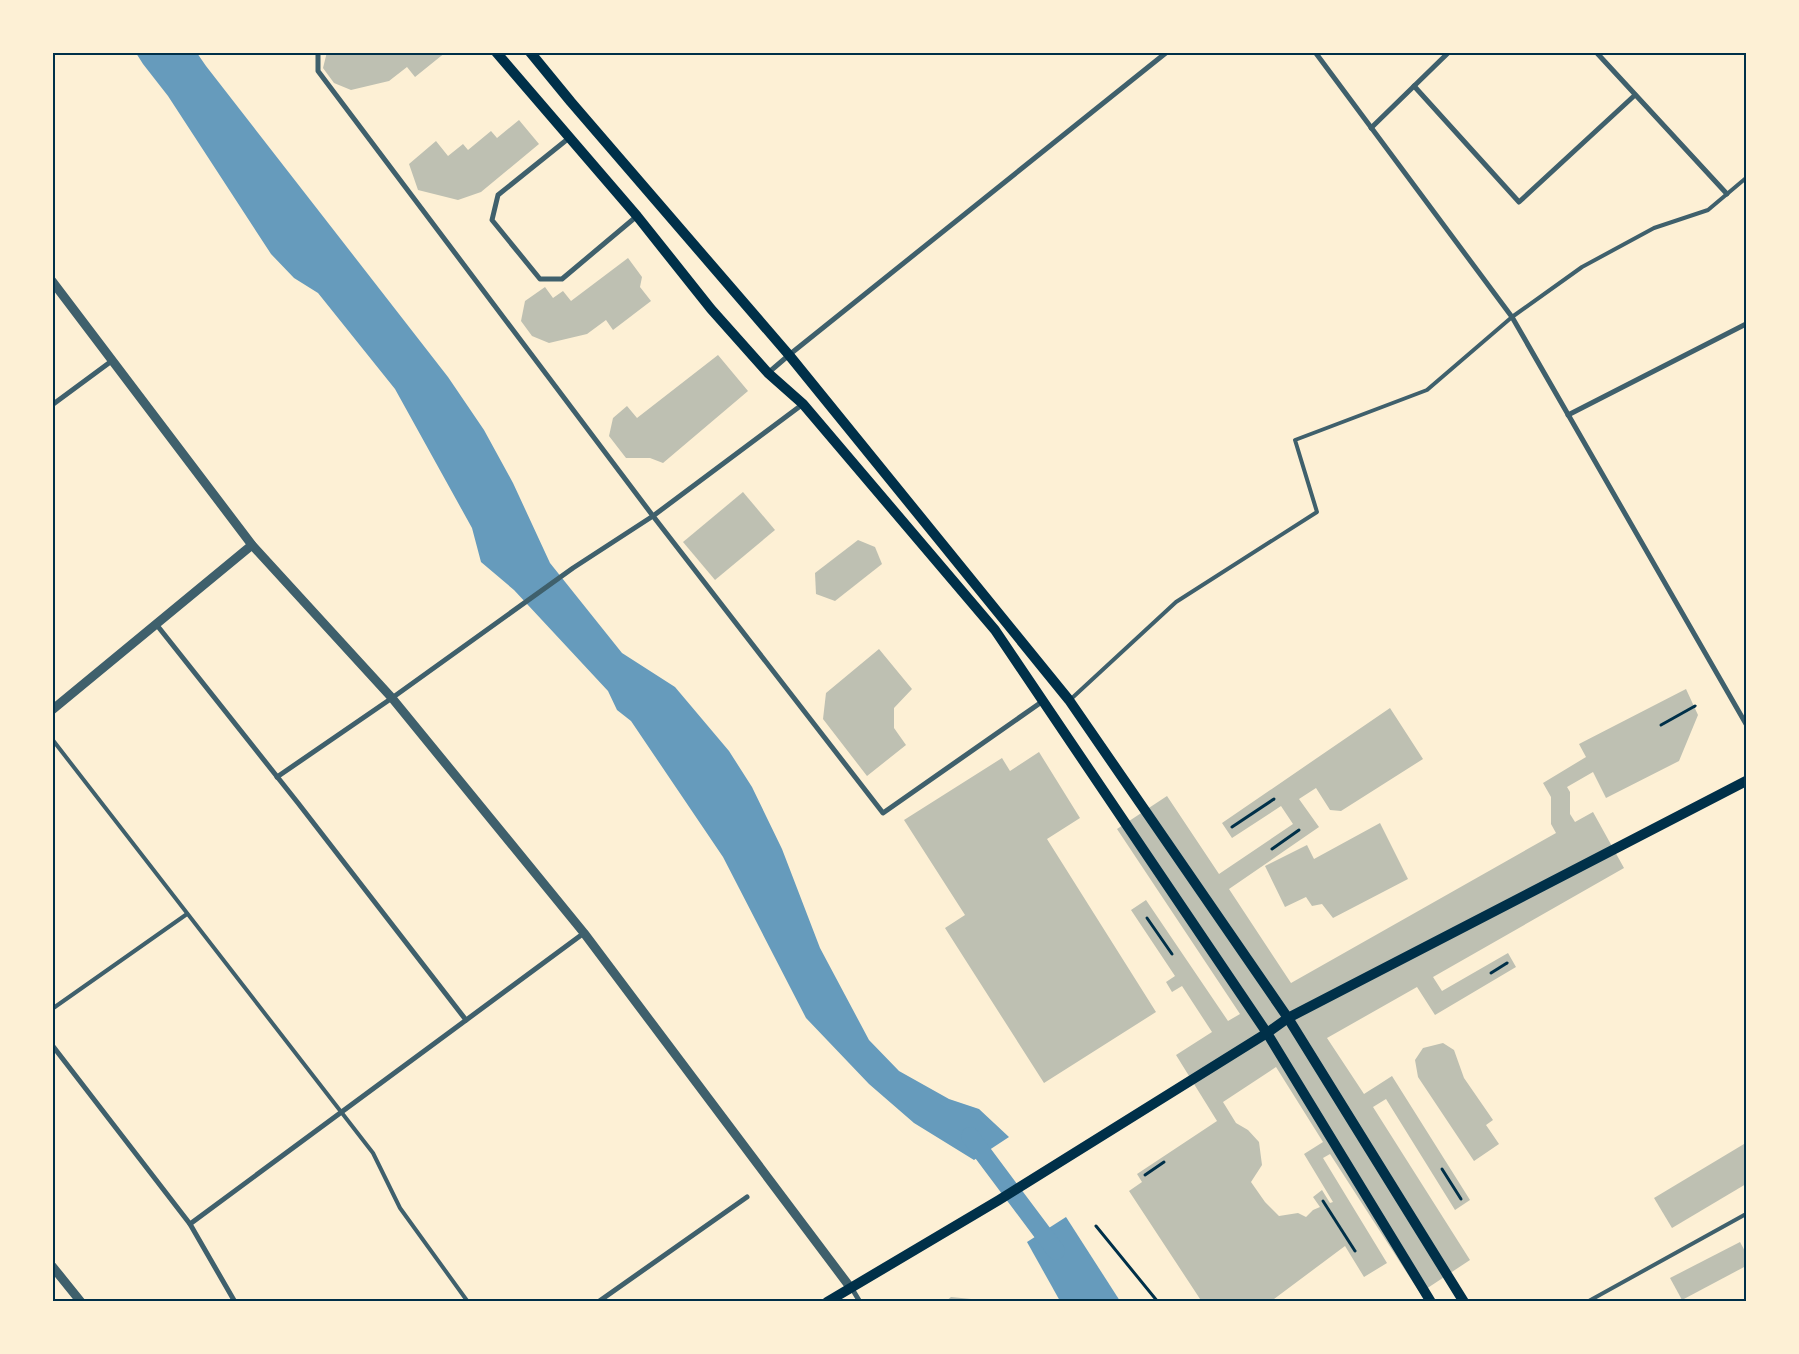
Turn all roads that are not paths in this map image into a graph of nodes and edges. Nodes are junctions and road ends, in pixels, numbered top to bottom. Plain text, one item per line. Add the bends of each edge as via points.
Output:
1 (318, 52) edge
2 (496, 52) edge
3 (530, 52) edge
4 (1167, 52) edge
5 (1315, 52) edge
6 (1596, 52) edge
7 (1446, 54) edge
8 (1414, 86) junction
9 (1635, 95) junction
10 (1371, 128) junction
11 (568, 138) junction
12 (1746, 178) edge
13 (1727, 194) junction
14 (637, 216) junction
15 (54, 285) edge
16 (1512, 318) junction
17 (1746, 324) edge
18 (788, 354) junction
19 (112, 360) junction
20 (768, 373) junction
21 (803, 404) junction
22 (52, 405) edge
23 (1568, 415) junction
24 (653, 516) junction
25 (252, 545) junction
26 (156, 624) junction
27 (392, 698) junction
28 (1069, 700) junction
29 (1043, 702) junction
30 (52, 710) edge
31 (1746, 724) edge
32 (52, 739) edge
33 (277, 777) junction
34 (1746, 780) edge
35 (187, 914) junction
36 (584, 933) junction
37 (52, 1009) edge
38 (1288, 1018) junction
39 (466, 1020) junction
40 (1267, 1033) junction
41 (52, 1046) edge
42 (341, 1113) junction
43 (747, 1196) dead end
44 (1746, 1214) edge
45 (190, 1224) junction
46 (52, 1266) edge
47 (850, 1286) junction
48 (81, 1302) edge
49 (235, 1302) edge
50 (468, 1302) edge
51 (598, 1302) edge
52 (827, 1302) edge
53 (860, 1302) edge
54 (1431, 1302) edge
55 (1464, 1302) edge
56 (1587, 1302) edge

1 - 24 street via 318,71
2 - 11 main road
3 - 18 main road
4 - 18 street
5 - 10 street
6 - 9 street
7 - 8 street
8 - 9 street via 1519,202
8 - 10 street
9 - 13 street
10 - 16 street
11 - 14 main road
11 - 14 street via 498,195 492,220 540,278 562,279
12 - 13 lane
13 - 16 lane via 1708,210 1654,228 1582,267
14 - 20 main road via 710,309
15 - 19 street
16 - 23 street
16 - 28 lane via 1427,390 1295,440 1317,512 1176,602
17 - 23 street
18 - 20 street
18 - 28 main road
19 - 22 street
19 - 25 street
20 - 21 main road
21 - 24 street
21 - 29 main road via 995,630
23 - 31 street
24 - 27 street via 573,568
24 - 29 street via 883,813
25 - 26 street
25 - 27 street
26 - 30 street
26 - 33 street
27 - 33 street
27 - 36 street
28 - 38 main road
29 - 40 main road
32 - 35 lane
33 - 39 street
34 - 38 main road
35 - 37 lane
35 - 42 lane
36 - 39 street
36 - 47 street
38 - 40 main road
38 - 55 main road
39 - 42 street
40 - 47 main road via 1000,1200
40 - 54 main road
41 - 45 street
42 - 45 street
42 - 50 lane via 373,1154 400,1208
43 - 51 street
44 - 56 lane
45 - 49 street
46 - 48 street
47 - 52 main road
47 - 53 street

